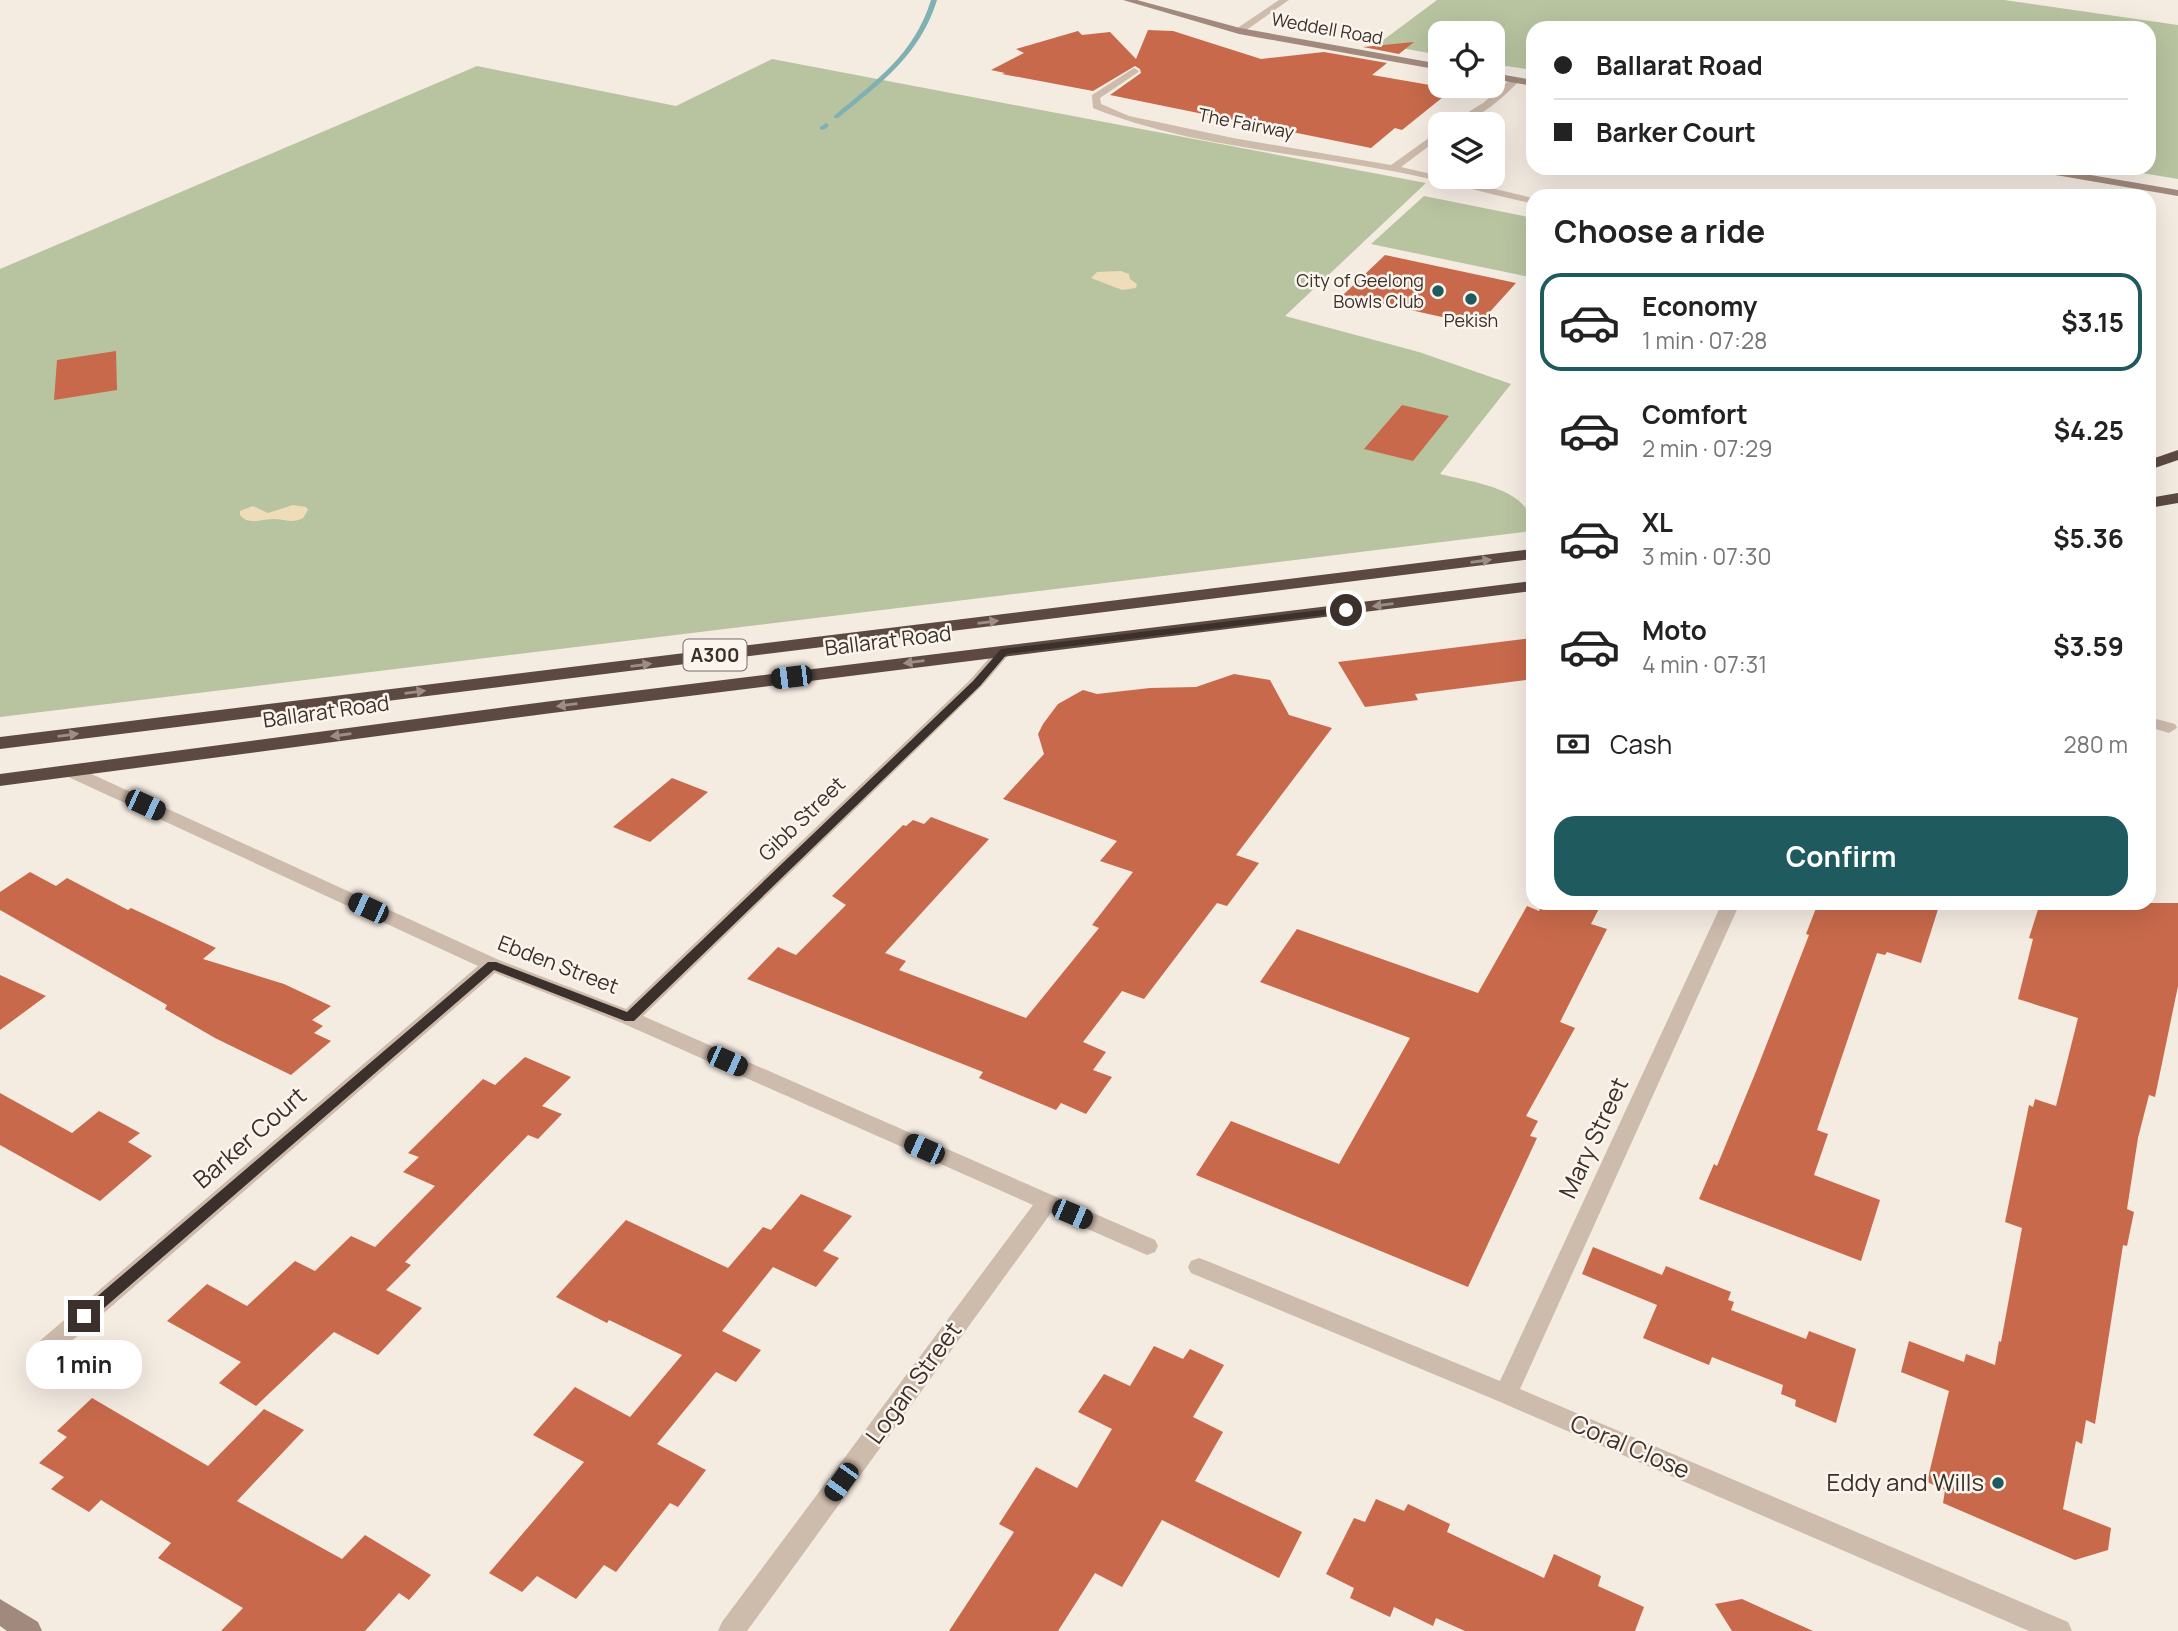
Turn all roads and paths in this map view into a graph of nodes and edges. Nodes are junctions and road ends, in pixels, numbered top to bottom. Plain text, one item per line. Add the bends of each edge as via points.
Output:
1 (1127, 0) edge
2 (1285, 0) edge
3 (1239, 31) junction
4 (1428, 65) edge
5 (1134, 71) dead end
6 (1505, 78) edge
7 (1515, 80) junction
8 (1526, 82) edge
9 (1474, 112) edge
10 (1428, 142) edge
11 (1393, 168) junction
12 (2073, 175) edge
13 (2155, 189) edge
14 (2156, 189) edge
15 (2178, 193) edge
16 (1526, 199) edge
17 (2178, 455) edge
18 (2156, 462) edge
19 (2178, 498) edge
20 (2156, 502) edge
21 (1526, 555) edge
22 (1526, 587) edge
23 (1004, 651) junction
24 (2156, 724) edge
25 (2169, 728) dead end
26 (0, 743) edge
27 (70, 771) junction
28 (0, 780) edge
29 (1728, 910) edge
30 (492, 965) junction
31 (629, 1017) junction
32 (1047, 1203) junction
33 (1147, 1246) dead end
34 (1199, 1267) dead end
35 (43, 1352) dead end
36 (1506, 1394) junction
37 (0, 1611) edge
38 (29, 1631) edge
39 (731, 1631) edge
40 (2059, 1631) edge

1 - 3 street, Weddell Road
2 - 3 street
3 - 4 street, Weddell Road
5 - 11 street, The Fairway via 1095,97 1096,106 1126,118 1233,141
6 - 7 street
7 - 8 street
7 - 9 street
10 - 11 street
11 - 16 street, The Fairway
12 - 13 street
14 - 15 street
17 - 18 highway
19 - 20 highway
26 -> 21 highway, Ballarat Road / A300
22 -> 23 highway, Ballarat Road / A300
23 -> 27 highway, Ballarat Road / A300
23 - 31 street, Gibb Street via 976,684
24 - 25 street
27 - 28 highway, Ballarat Road / A300
27 - 30 street, Ebden Street
29 - 36 street, Mary Street
30 - 31 street, Ebden Street
30 - 35 street, Barker Court
31 - 32 street, Ebden Street
32 - 33 street, Ebden Street
32 - 39 street, Logan Street
34 - 36 street, Coral Close
36 - 40 street, Coral Close
37 - 38 street

